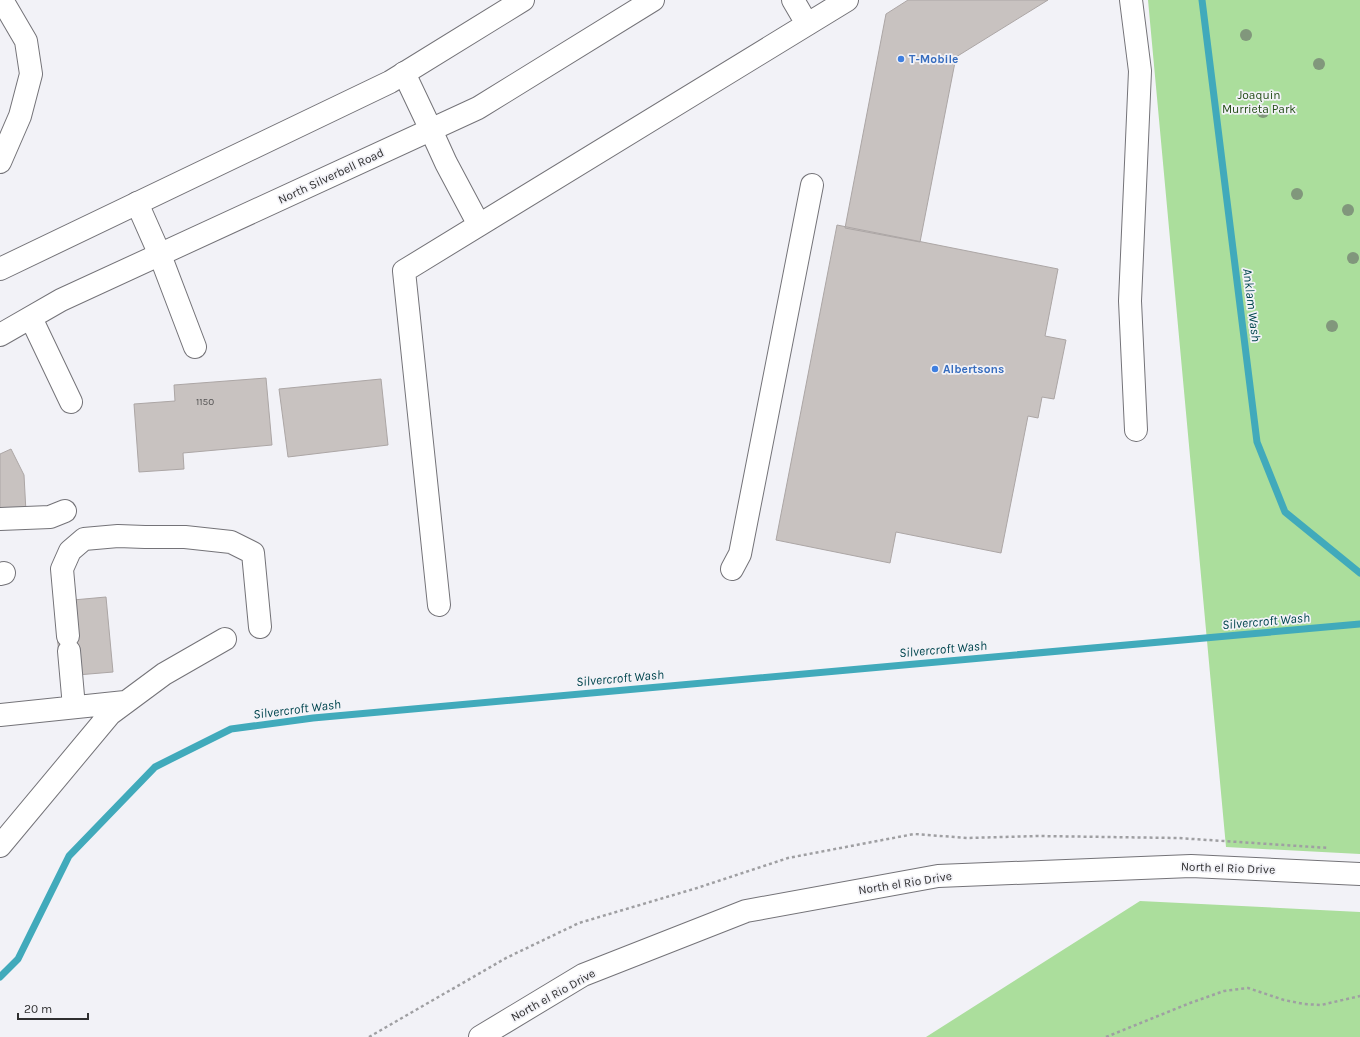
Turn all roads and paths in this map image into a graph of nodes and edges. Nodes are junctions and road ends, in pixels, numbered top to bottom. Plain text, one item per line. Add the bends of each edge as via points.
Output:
1 (2, 0) edge
2 (523, 0) edge
3 (653, 0) edge
4 (793, 0) edge
5 (847, 0) edge
6 (1131, 0) edge
7 (807, 24) junction
8 (404, 73) junction
9 (431, 130) junction
10 (0, 162) edge
11 (812, 184) dead end
12 (137, 203) junction
13 (479, 225) junction
14 (160, 255) junction
15 (0, 269) edge
16 (31, 318) junction
17 (0, 335) edge
18 (195, 347) dead end
19 (71, 402) dead end
20 (1136, 430) dead end
21 (65, 511) dead end
22 (0, 519) edge
23 (732, 569) dead end
24 (439, 605) dead end
25 (260, 627) dead end
26 (225, 639) dead end
27 (125, 702) junction
28 (74, 707) junction
29 (0, 715) edge
30 (0, 846) edge
31 (1360, 874) edge
32 (1360, 996) edge
33 (480, 1037) edge
34 (1106, 1037) edge

1 - 10 main road via 26,41 31,74 20,116
2 - 8 main road
3 - 9 main road, North Silverbell Road via 478,108
4 - 7 main road
5 - 7 main road
6 - 20 main road via 1140,71 1130,301
7 - 13 main road
8 - 9 main road
8 - 12 main road via 376,89
9 - 13 main road
9 - 14 main road, North Silverbell Road
11 - 23 main road via 740,554
12 - 14 main road
12 - 15 main road
13 - 24 main road via 404,271
14 - 16 main road, North Silverbell Road via 61,300
14 - 18 main road
16 - 17 main road, North Silverbell Road
16 - 19 main road
21 - 22 main road via 50,517
25 - 28 main road via 253,553 231,542 185,537 118,536 84,539 70,551 62,569
26 - 27 main road via 164,674
27 - 28 main road
27 - 30 main road via 110,714
28 - 29 main road
31 - 33 main road, North el Rio Drive via 1191,866 938,876 746,911 583,975
32 - 34 path via 1321,1004 1304,1004 1248,988 1224,991

